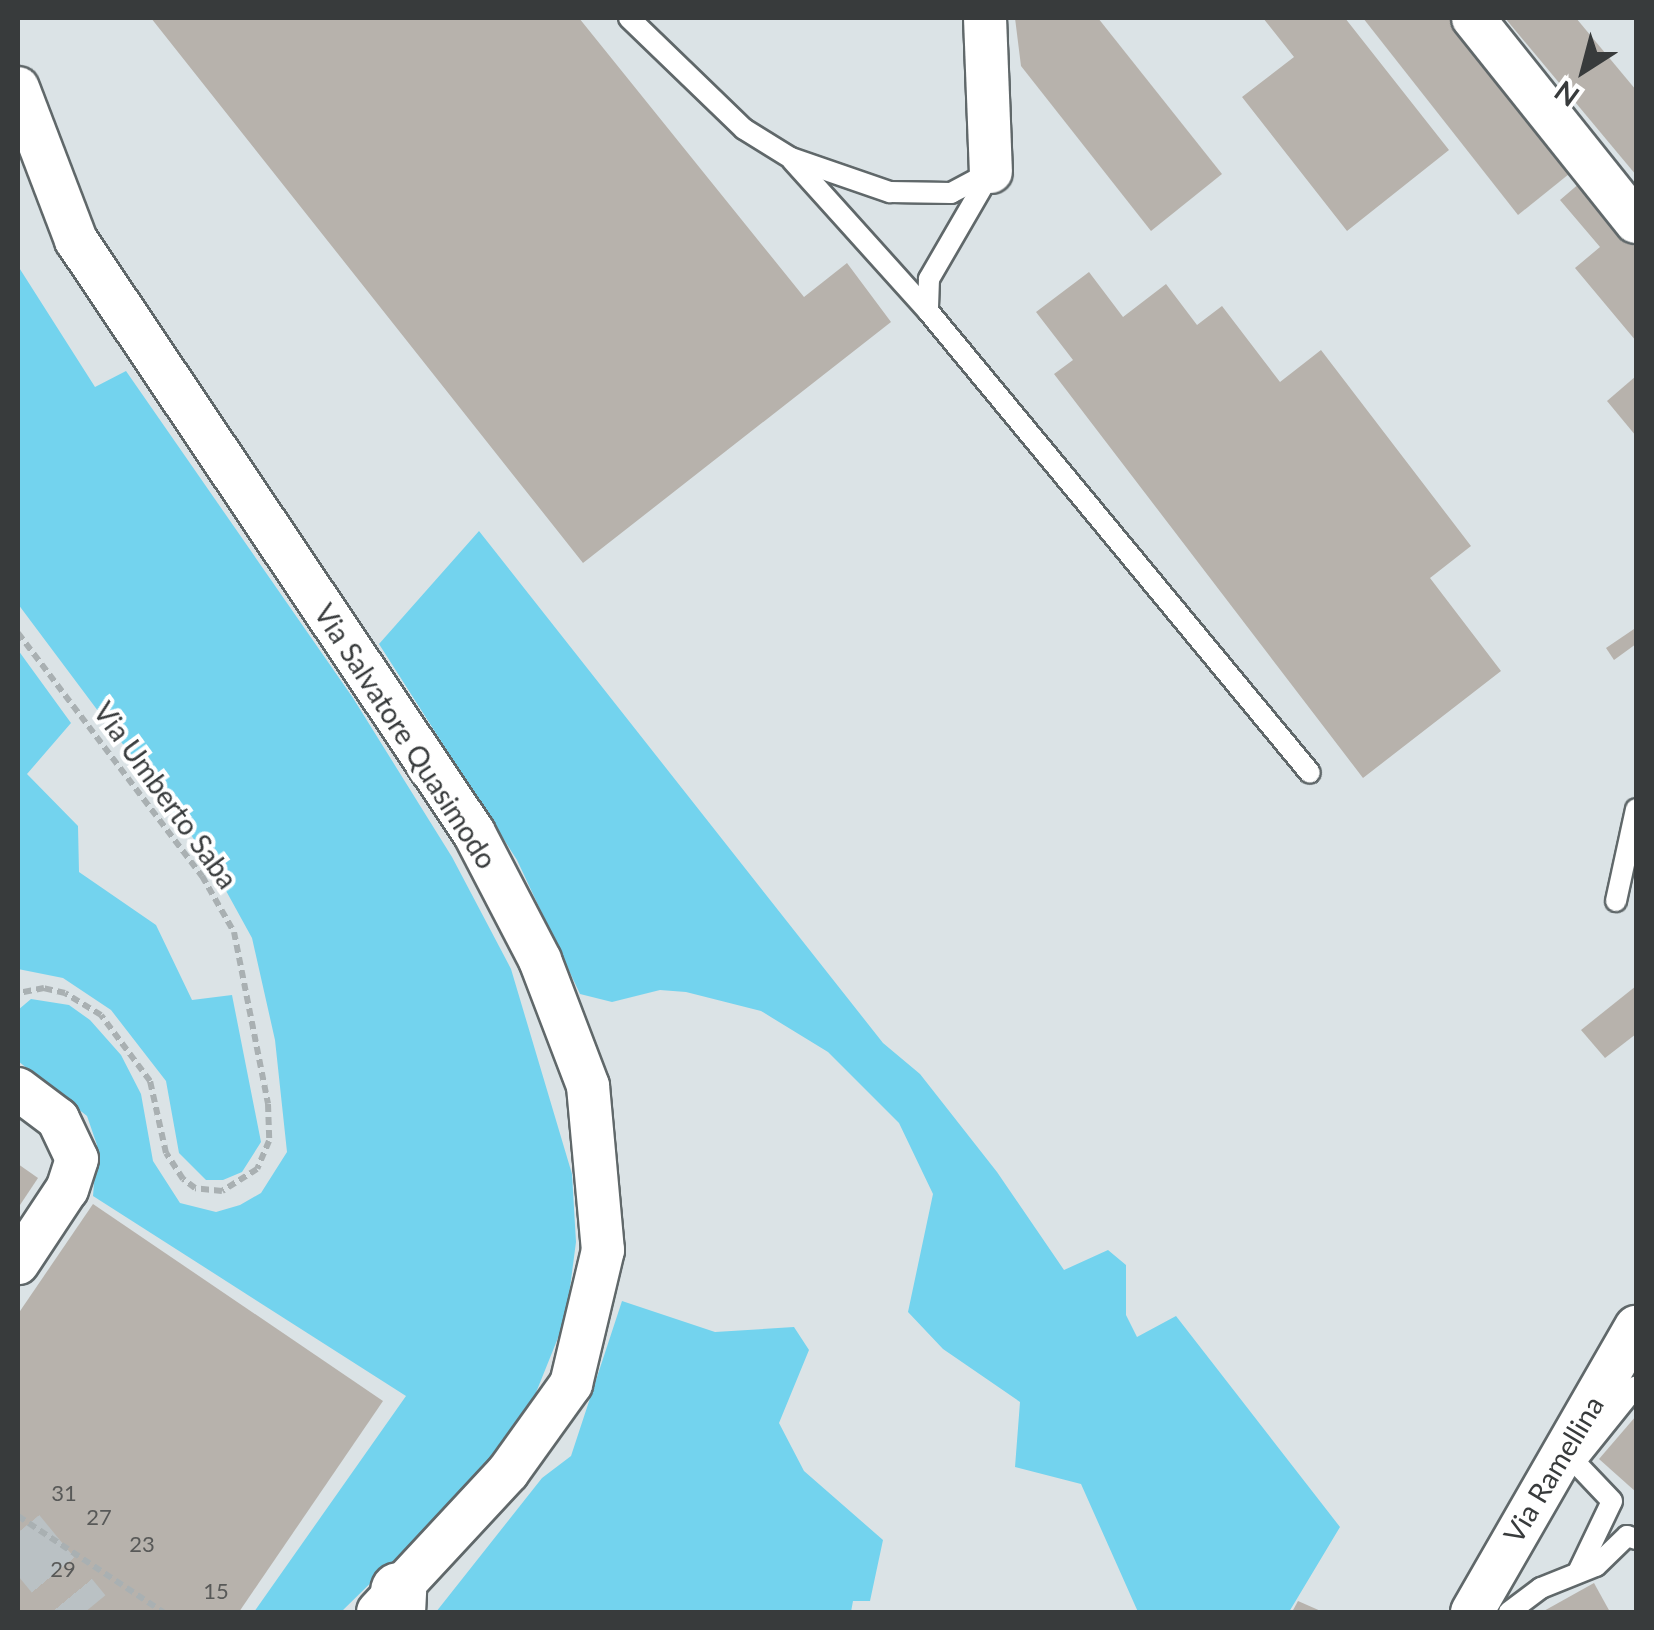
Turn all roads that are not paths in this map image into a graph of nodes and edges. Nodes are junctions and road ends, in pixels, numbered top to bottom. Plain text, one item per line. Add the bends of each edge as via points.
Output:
1 (629, 18) edge
2 (985, 18) edge
3 (1473, 18) edge
4 (18, 88) edge
5 (790, 158) junction
6 (991, 172) junction
7 (1636, 222) edge
8 (928, 311) junction
9 (1310, 773) dead end
10 (1636, 809) edge
11 (1616, 901) dead end
12 (18, 1089) edge
13 (18, 1263) edge
14 (1636, 1327) edge
15 (1636, 1386) edge
16 (1636, 1539) edge
17 (1578, 1570) junction
18 (391, 1605) edge
19 (1472, 1612) edge
20 (1509, 1612) edge

1 - 5 lane via 744,129
2 - 6 street
3 - 7 street
4 - 18 street, Via Salvatore Quasimodo via 76,240 474,833 540,960 588,1086 603,1250 572,1384 508,1472
5 - 6 lane via 890,192 951,193
5 - 8 lane
6 - 8 lane via 928,278
8 - 9 lane
10 - 11 lane
12 - 13 street via 58,1119 77,1160 67,1189
14 - 19 street, Via Ramellina
15 - 17 lane via 1575,1462 1612,1502
16 - 17 lane via 1627,1536 1596,1566
17 - 20 lane

